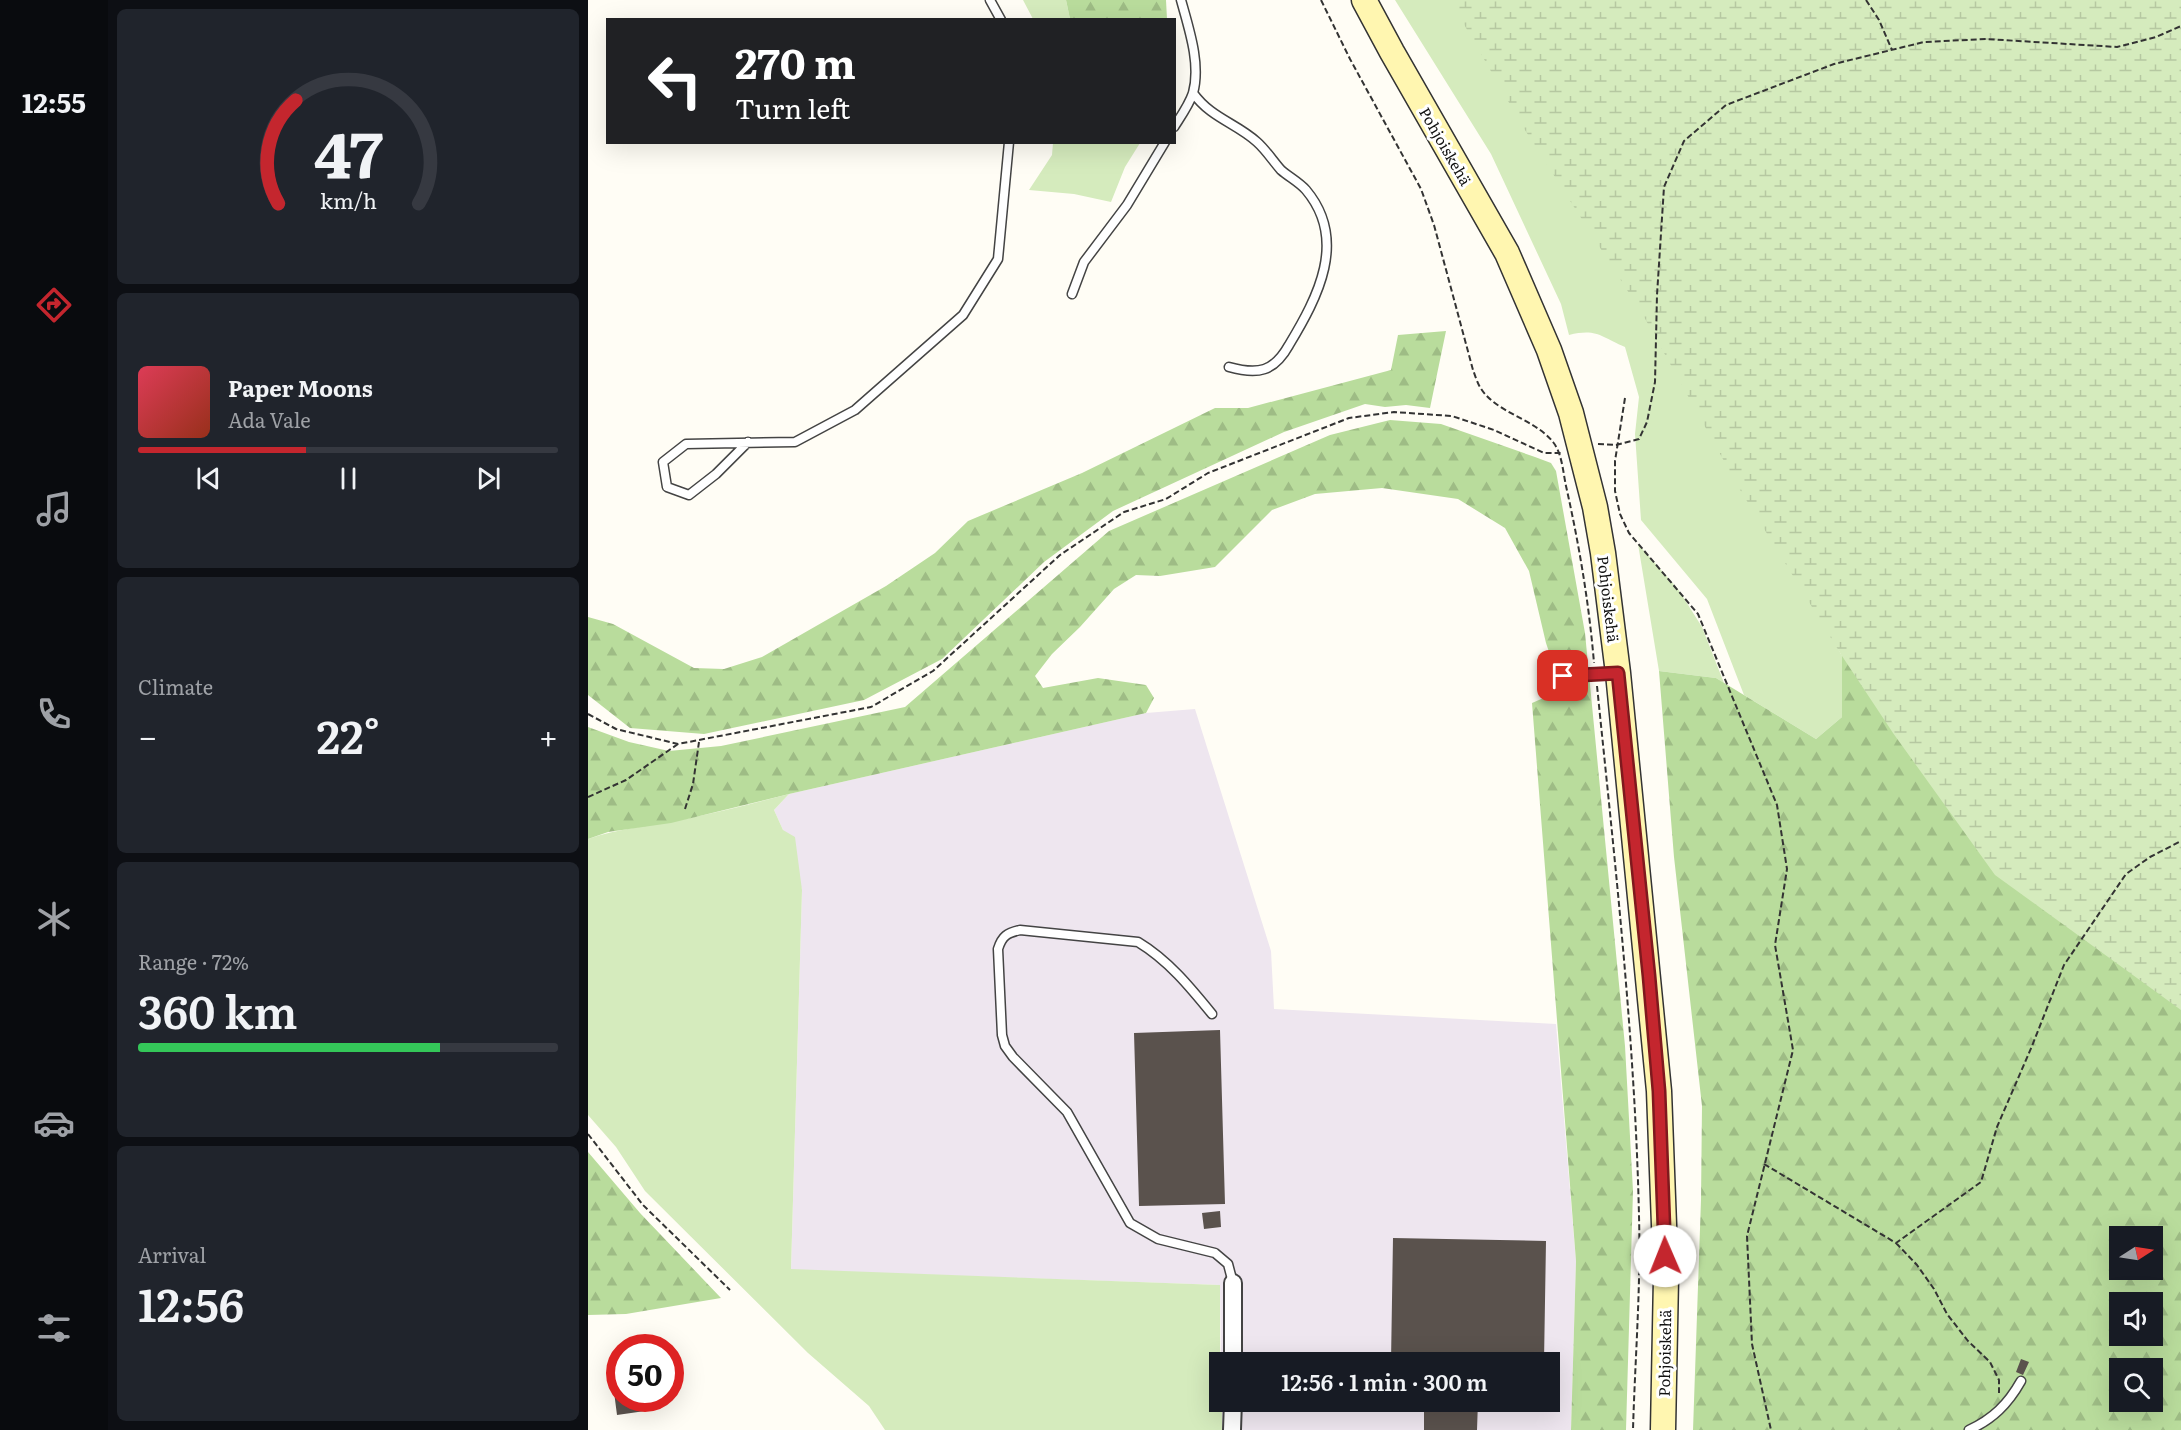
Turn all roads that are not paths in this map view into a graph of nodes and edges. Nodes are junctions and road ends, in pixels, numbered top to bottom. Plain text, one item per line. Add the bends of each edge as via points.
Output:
1 (990, 0) edge
2 (1181, 0) edge
3 (1364, 0) edge
4 (1000, 18) edge
5 (1193, 93) junction
6 (1176, 123) edge
7 (1009, 144) edge
8 (1164, 144) edge
9 (1072, 294) dead end
10 (1229, 367) dead end
11 (748, 442) junction
12 (1607, 674) junction
13 (1547, 678) dead end
14 (1212, 1014) dead end
15 (1233, 1283) joint
16 (1233, 1352) edge
17 (2021, 1382) dead end
18 (1233, 1412) edge
19 (1232, 1430) edge
20 (1663, 1430) edge
21 (1969, 1430) edge

1 - 4 lane
2 - 5 lane via 1194,58
3 - 12 main road, Pohjoiskehä via 1507,253 1549,350 1571,413 1595,507 1603,553
5 - 6 lane
5 - 10 lane via 1201,106 1257,142 1306,189 1323,217 1328,248 1323,275 1281,359 1263,371
7 - 11 lane via 998,259 963,315 855,410 795,442
8 - 9 lane via 1127,205 1084,261
11 - 11 lane via 689,495 667,487 663,462 686,444
12 - 13 lane
12 - 20 main road, Pohjoiskehä via 1649,976 1659,1091 1666,1278
14 - 15 lane via 1187,983 1138,942 1020,930 1001,939 999,971 1005,1046 1067,1112 1130,1223 1158,1239 1215,1253 1228,1264
15 - 16 street
17 - 21 lane via 2009,1401 1983,1424
18 - 19 street

